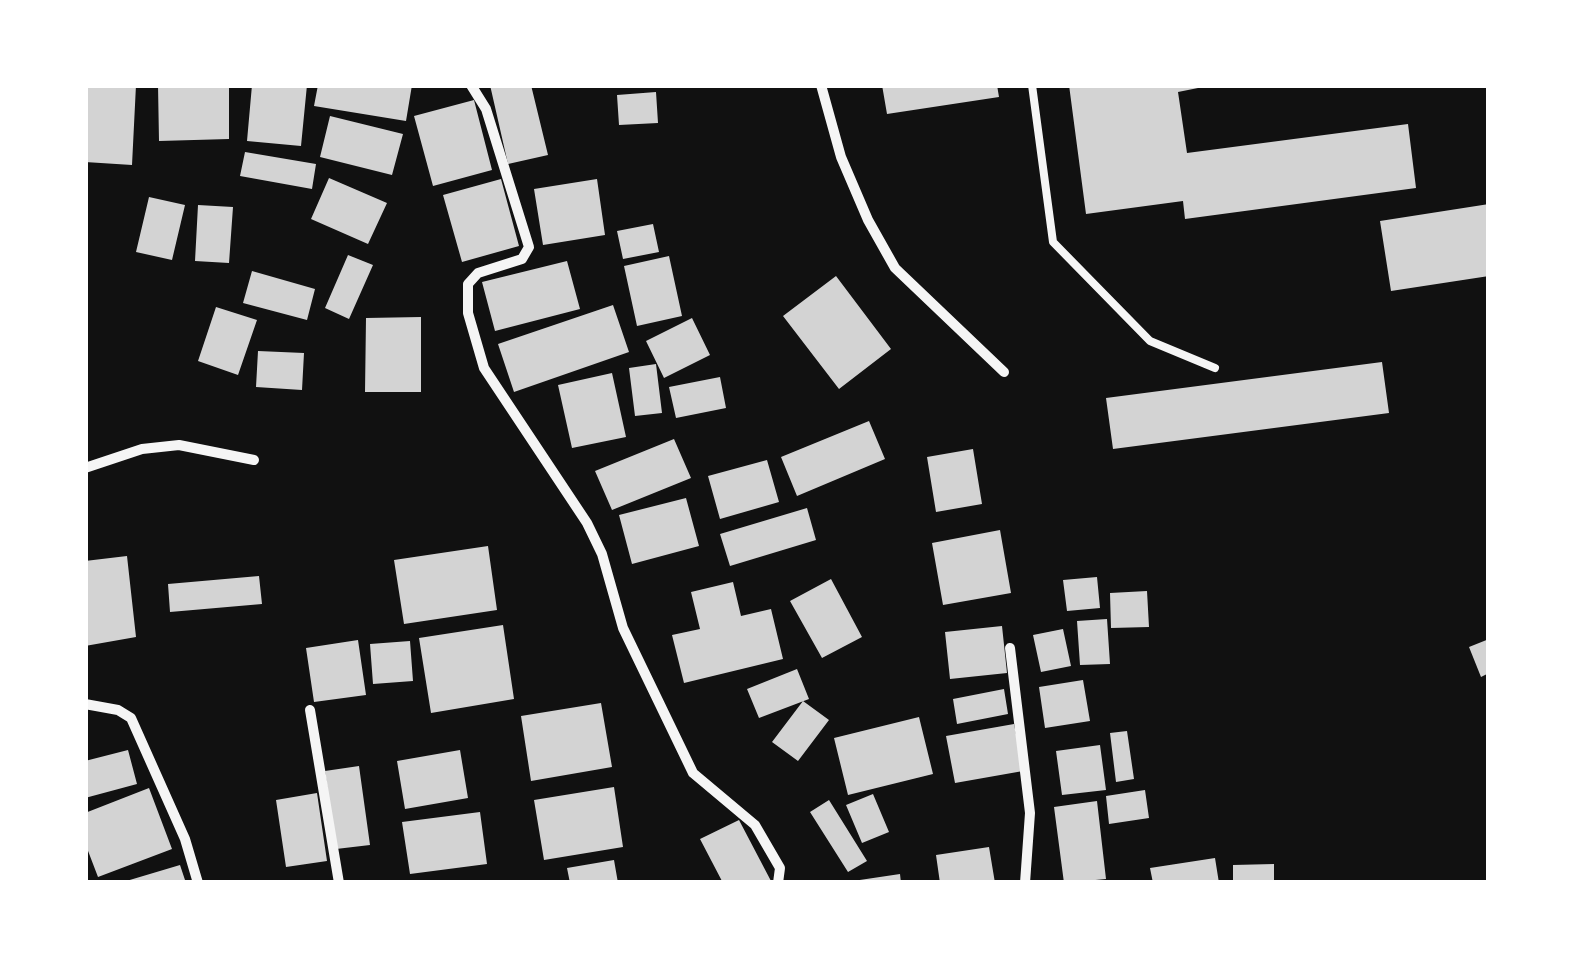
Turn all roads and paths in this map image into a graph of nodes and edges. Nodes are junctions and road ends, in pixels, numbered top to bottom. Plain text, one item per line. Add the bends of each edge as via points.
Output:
1 (471, 85) edge
2 (821, 85) edge
3 (1032, 85) edge
4 (1216, 368) dead end
5 (1004, 372) dead end
6 (254, 460) dead end
7 (85, 468) edge
8 (1010, 648) dead end
9 (85, 704) edge
10 (310, 710) dead end
11 (198, 883) edge
12 (339, 883) edge
13 (778, 883) edge
14 (1024, 883) edge

1 - 13 street via 486,108 529,247 522,260 478,273 468,284 468,312 484,368 588,523 623,628 692,773 755,825 780,868
2 - 5 street via 841,157 895,268
3 - 4 lane via 1053,242 1150,342
6 - 7 street via 180,445 142,448
8 - 14 street via 1030,813
9 - 11 street via 131,718
10 - 12 street

